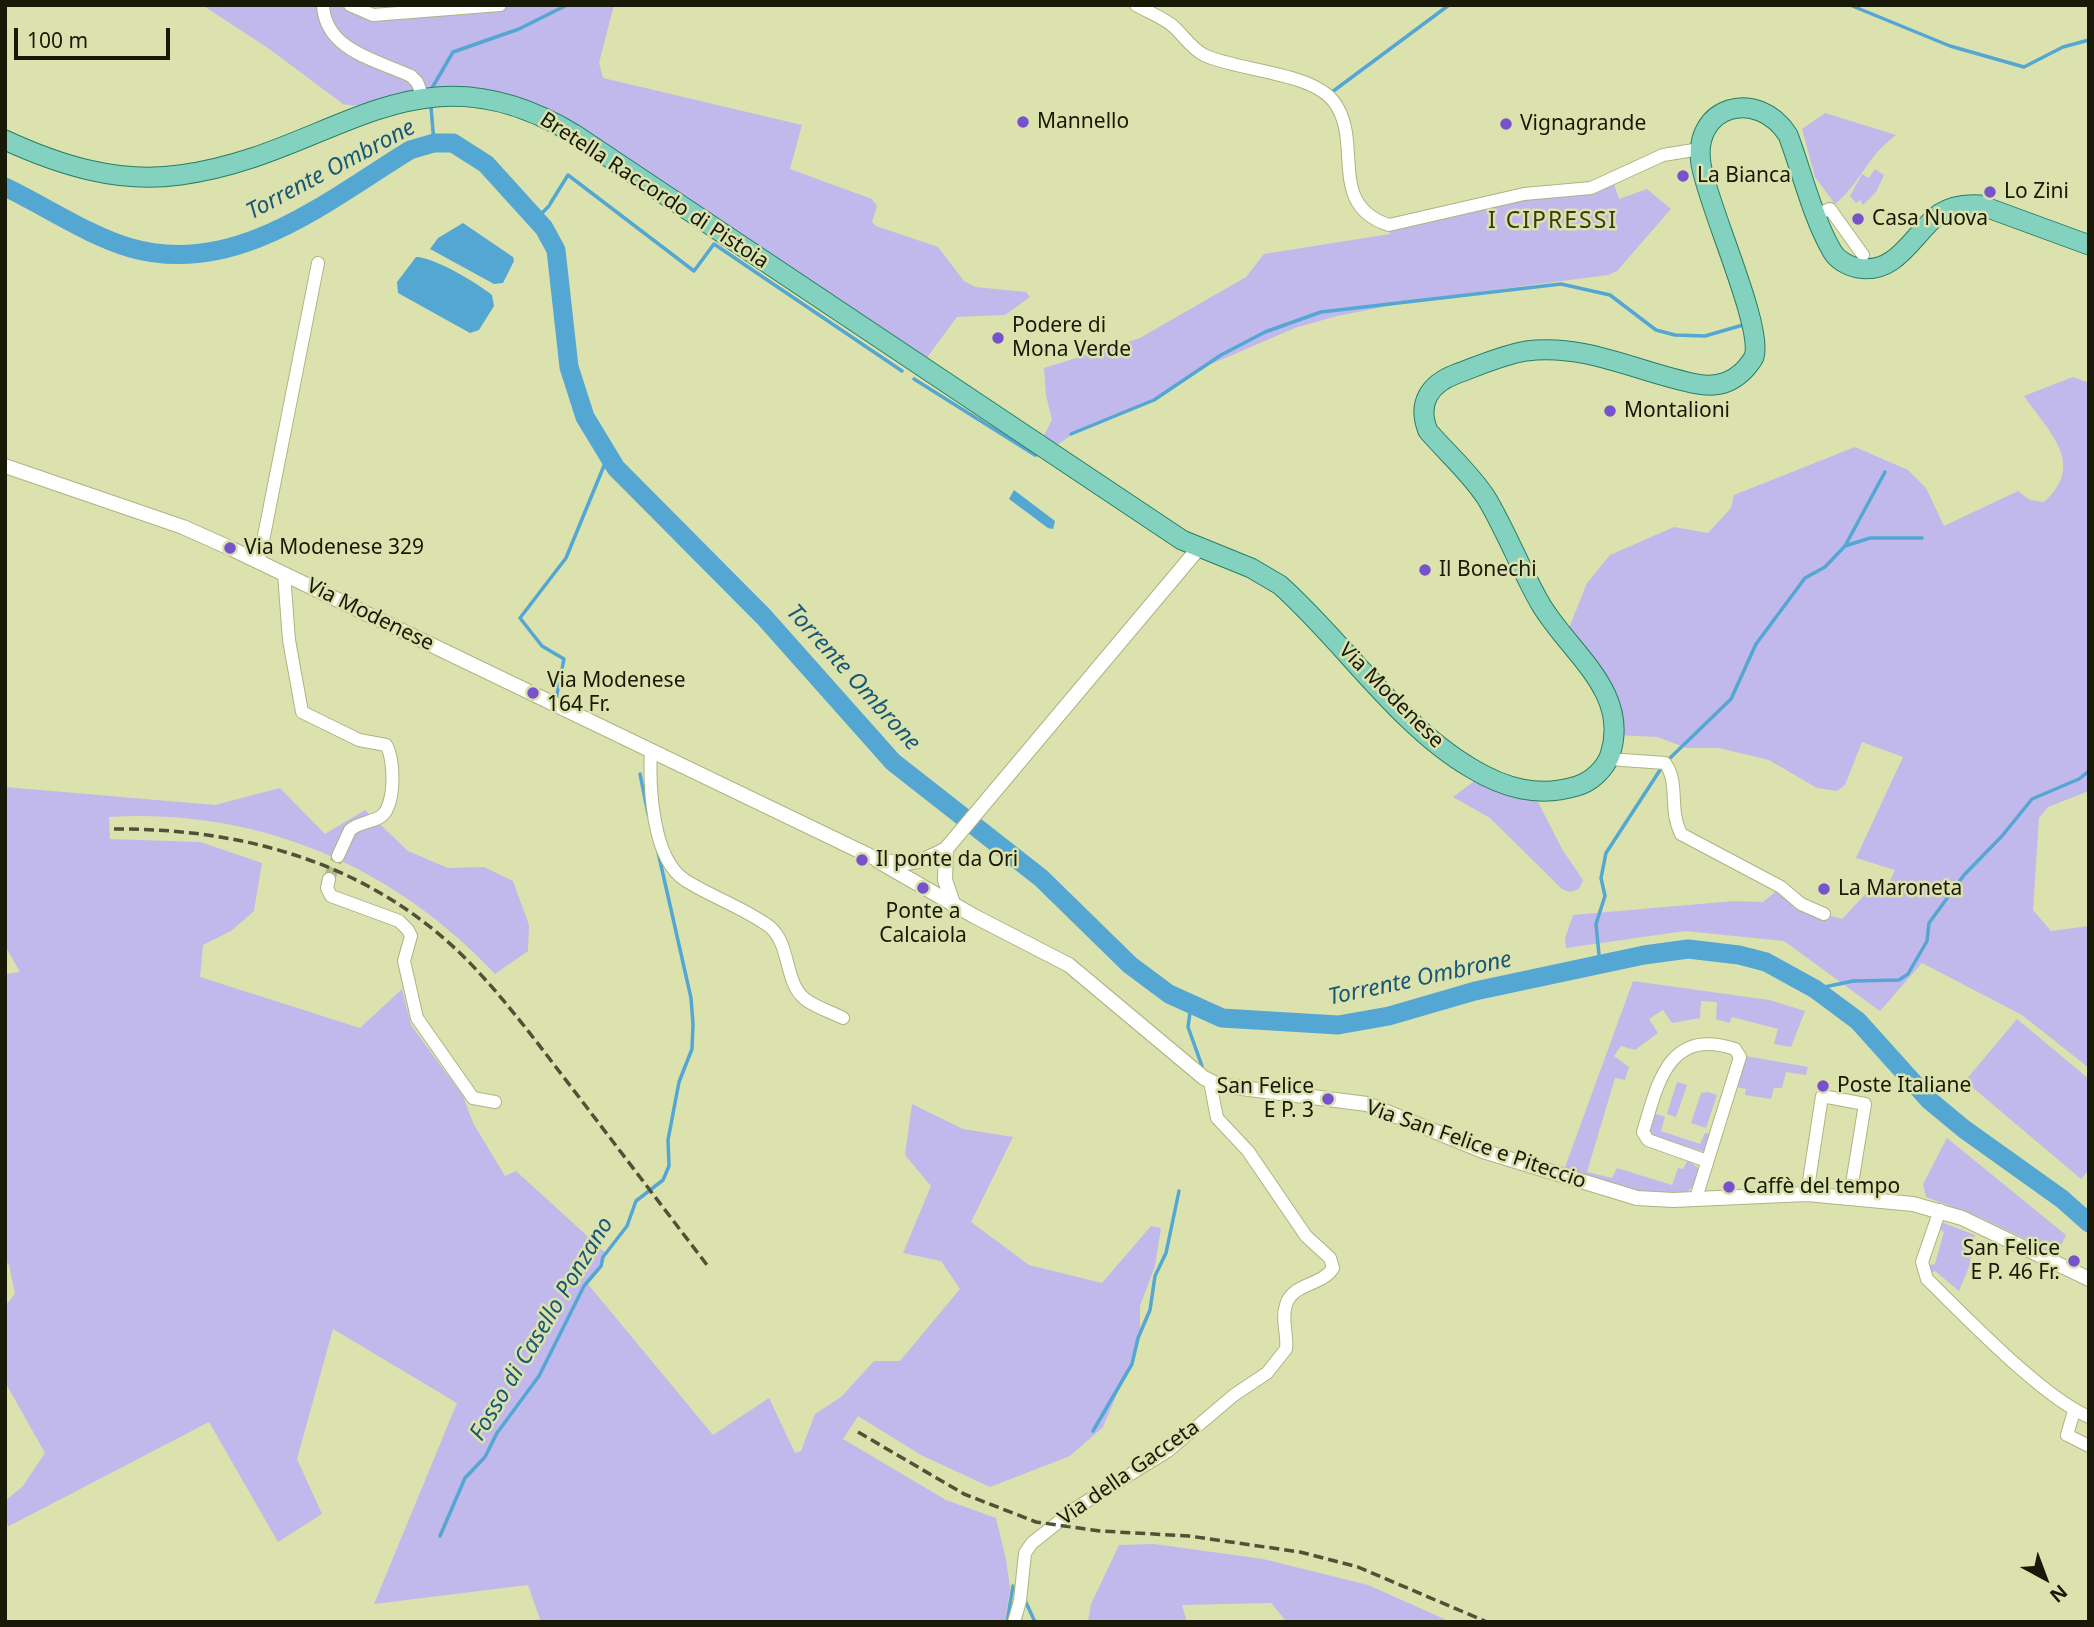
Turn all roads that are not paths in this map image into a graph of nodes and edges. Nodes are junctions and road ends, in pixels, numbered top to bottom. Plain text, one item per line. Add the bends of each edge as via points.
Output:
1 (323, 5) edge
2 (350, 5) edge
3 (500, 5) edge
4 (1136, 5) edge
5 (1160, 11) edge
6 (423, 97) junction
7 (5, 140) edge
8 (1700, 149) junction
9 (1817, 214) junction
10 (2089, 245) edge
11 (1863, 255) dead end
12 (318, 263) dead end
13 (5, 466) edge
14 (1198, 549) junction
15 (259, 561) junction
16 (284, 574) junction
17 (651, 750) junction
18 (1609, 759) junction
19 (950, 844) junction
20 (338, 856) tunnel mouth
21 (874, 858) junction
22 (328, 879) dead end
23 (954, 905) junction
24 (1824, 914) dead end
25 (843, 1018) dead end
26 (1210, 1082) junction
27 (495, 1102) dead end
28 (1707, 1161) junction
29 (1807, 1194) junction
30 (1850, 1196) junction
31 (1696, 1198) junction
32 (1940, 1210) junction
33 (2089, 1279) edge
34 (2074, 1411) junction
35 (2089, 1418) edge
36 (2089, 1446) edge
37 (1014, 1622) edge

1 - 6 street via 324,19 337,41 411,76
2 - 3 street via 373,15
4 - 5 street
5 - 8 street via 1206,56 1307,84 1328,95 1344,127 1351,192 1365,211 1389,225 1524,194 1591,188 1662,155
6 - 7 main road, Bretella Raccordo di Pistoia via 236,164 178,176 128,176 77,168
6 - 14 main road, Bretella Raccordo di Pistoia via 476,96 519,107 559,125
8 - 9 main road via 1709,123 1730,110 1756,107 1770,113 1788,135
8 - 18 main road via 1706,186 1754,329 1754,357 1741,373 1724,385 1698,384 1597,355 1526,351 1450,376 1434,386 1424,401 1428,431 1485,496 1540,603 1604,688 1616,735
9 - 10 main road via 1833,253 1860,268 1883,267 1938,215 1969,204
9 - 11 street via 1830,209
12 - 15 street
13 - 15 street, Via Modenese via 183,527
14 - 18 main road, Via Modenese via 1251,568 1280,585 1417,726 1486,777 1519,789 1559,791 1581,785
14 - 19 street
15 - 16 street, Via Modenese
16 - 17 street, Via Modenese
16 - 20 street via 289,640 302,712 359,740 386,745 390,751 388,809 381,817 350,830
17 - 21 street, Via Modenese
17 - 25 street via 649,788 667,863 682,879 771,928 803,998
18 - 24 street via 1665,763 1673,774 1673,819 1681,834
19 - 21 street via 913,864
19 - 23 street via 945,880
21 - 23 street
22 - 27 street via 331,896 399,922 408,930 411,936 404,961 417,1018 473,1098
23 - 26 street via 1069,965
26 - 31 street, Via San Felice e Piteccio via 1367,1104 1483,1151 1621,1195 1652,1200
26 - 37 street, Via della Gacceta via 1217,1118 1248,1151 1333,1268 1287,1300 1286,1349 1267,1373 1168,1451 1076,1508 1032,1543 1025,1553
28 - 28 street via 1740,1057 1735,1049 1711,1043 1690,1048 1666,1066 1643,1132 1648,1140
28 - 31 street
29 - 30 street, Via San Felice e Piteccio
29 - 30 street via 1822,1096 1865,1104
29 - 31 street, Via San Felice e Piteccio
30 - 32 street, Via San Felice e Piteccio
32 - 33 street, Via San Felice e Piteccio
32 - 34 street via 1922,1262 1927,1279
34 - 35 street
34 - 36 street via 2067,1435

